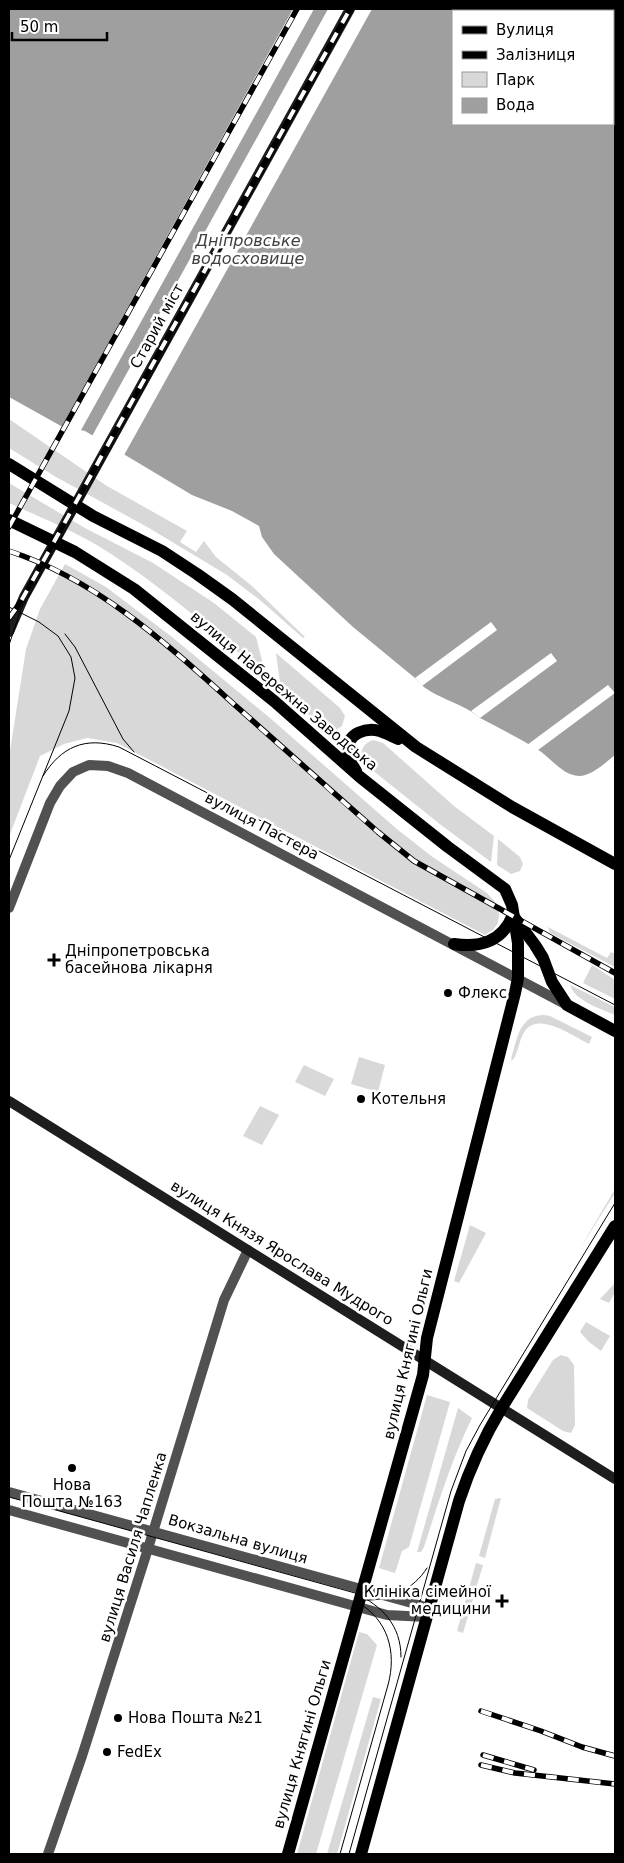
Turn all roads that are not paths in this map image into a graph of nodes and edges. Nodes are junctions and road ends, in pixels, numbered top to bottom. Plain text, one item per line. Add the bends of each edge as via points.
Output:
1 (350, 9) edge
2 (9, 464) edge
3 (9, 520) edge
4 (9, 632) edge
5 (416, 747) junction
6 (360, 778) junction
7 (615, 864) edge
8 (9, 908) edge
9 (513, 915) junction
10 (454, 944) junction
11 (518, 978) junction
12 (567, 1005) junction
13 (615, 1030) edge
14 (9, 1100) edge
15 (615, 1226) edge
16 (248, 1250) junction
17 (424, 1359) junction
18 (501, 1409) junction
19 (615, 1479) edge
20 (9, 1492) edge
21 (9, 1510) edge
22 (154, 1531) junction
23 (148, 1549) junction
24 (362, 1590) junction
25 (358, 1607) junction
26 (428, 1613) junction
27 (48, 1854) edge
28 (288, 1854) edge
29 (361, 1854) edge

1 - 4 main road, Старий міст via 24,597
2 - 5 main road via 197,574
3 - 6 main road, вулиця Набережна Заводська via 75,552 134,589 274,701
5 - 6 main road via 380,731 359,731 347,748
5 - 7 main road via 512,807
6 - 9 main road, вулиця Набережна Заводська via 505,889
8 - 10 street, вулиця Пастера via 50,803 60,786 73,772 90,765 108,766 128,773
9 - 10 main road via 509,926 491,941 480,945
9 - 11 main road, вулиця Княгині Ольги via 518,943
9 - 12 main road via 535,945
10 - 11 street, вулиця Пастера
11 - 12 street, вулиця Пастера
11 - 17 main road, вулиця Княгині Ольги
12 - 13 main road
14 - 16 main road, вулиця Князя Ярослава Мудрого
15 - 18 main road
16 - 17 main road, вулиця Князя Ярослава Мудрого
16 - 22 street, вулиця Василя Чапленка via 224,1300
17 - 18 main road, вулиця Князя Ярослава Мудрого
17 - 24 main road, вулиця Княгині Ольги via 423,1375
18 - 19 main road, вулиця Князя Ярослава Мудрого
18 - 26 main road via 469,1472
20 - 22 street, Вокзальна вулиця
21 - 23 street
22 - 23 street, вулиця Василя Чапленка
22 - 24 street, Вокзальна вулиця
23 - 25 street
23 - 27 street, вулиця Василя Чапленка
24 - 25 main road, вулиця Княгині Ольги
24 - 26 street, Вокзальна вулиця
25 - 26 street via 392,1616
25 - 28 main road, вулиця Княгині Ольги
26 - 29 main road

